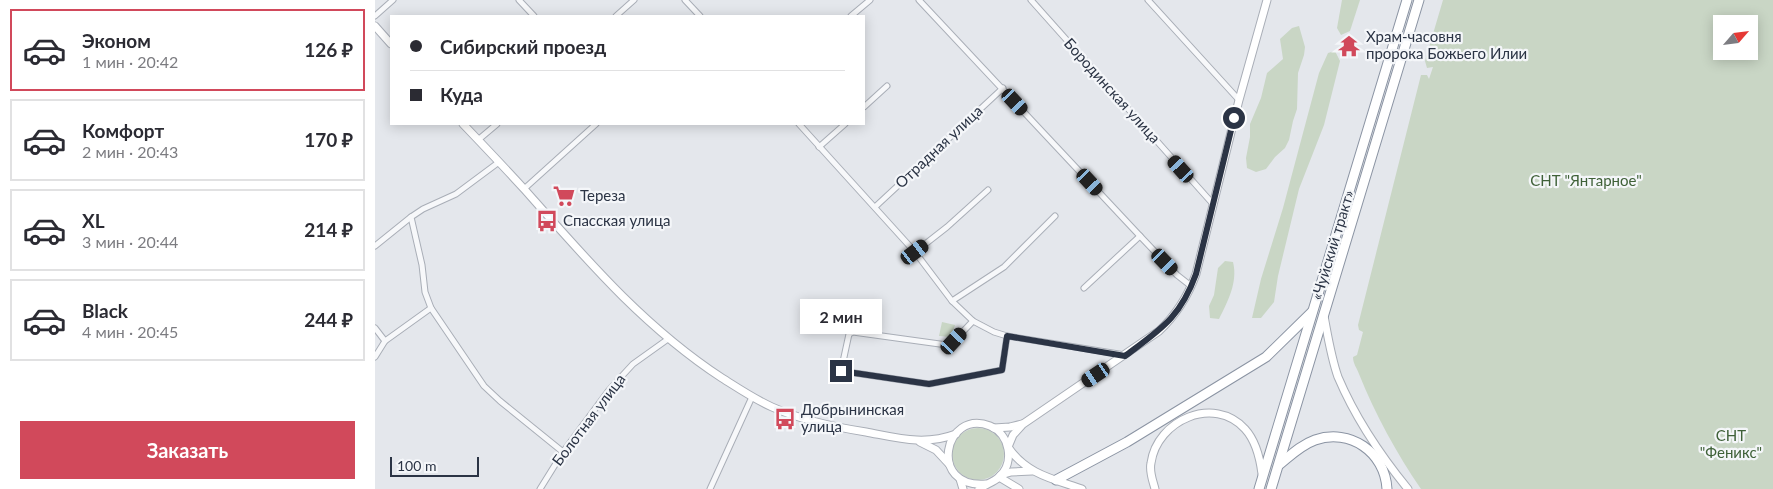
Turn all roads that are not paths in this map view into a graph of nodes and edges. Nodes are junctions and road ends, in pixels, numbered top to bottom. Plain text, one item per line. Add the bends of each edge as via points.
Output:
1 (393, 0) edge
2 (519, 0) edge
3 (634, 0) edge
4 (685, 0) edge
5 (870, 0) edge
6 (919, 0) edge
7 (1031, 0) edge
8 (1148, 0) edge
9 (1267, 0) edge
10 (1407, 0) edge
11 (1419, 0) edge
12 (533, 15) edge
13 (617, 15) edge
14 (699, 15) edge
15 (852, 15) edge
16 (375, 16) edge
17 (375, 26) edge
18 (390, 43) edge
19 (887, 86) dead end
20 (1003, 88) junction
21 (1239, 100) junction
22 (865, 106) edge
23 (464, 125) edge
24 (496, 125) edge
25 (595, 125) edge
26 (800, 125) edge
27 (844, 125) edge
28 (478, 140) junction
29 (819, 146) junction
30 (499, 162) junction
31 (524, 190) junction
32 (988, 190) dead end
33 (1213, 204) junction
34 (875, 206) junction
35 (1055, 216) dead end
36 (411, 218) junction
37 (1140, 236) junction
38 (375, 246) edge
39 (915, 252) junction
40 (1191, 286) junction
41 (1084, 288) dead end
42 (952, 301) junction
43 (431, 308) junction
44 (1314, 310) junction
45 (1324, 312) junction
46 (973, 321) junction
47 (375, 328) edge
48 (1007, 336) junction
49 (668, 339) junction
50 (385, 341) junction
51 (1125, 356) junction
52 (375, 357) edge
53 (752, 397) junction
54 (1023, 424) junction
55 (994, 428) junction
56 (956, 434) junction
57 (920, 442) junction
58 (1008, 447) junction
59 (563, 452) junction
60 (949, 464) junction
61 (1279, 464) junction
62 (1034, 471) junction
63 (1000, 476) junction
64 (1263, 478) junction
65 (960, 479) junction
66 (1056, 480) junction
67 (986, 484) junction
68 (540, 489) edge
69 (710, 489) edge
70 (963, 489) edge
71 (979, 489) edge
72 (1019, 489) edge
73 (1082, 489) edge
74 (1155, 489) edge
75 (1259, 489) edge
76 (1271, 489) edge
77 (1387, 489) edge
78 (1408, 489) edge

1 - 16 street
2 - 12 street
3 - 13 street
4 - 14 street
5 - 15 street
6 - 20 street
7 - 33 street, Бородинская улица
8 - 21 street
9 - 21 street
10 - 44 highway, «Чуйский тракт»
11 - 45 highway, «Чуйский тракт»
17 - 18 street
19 - 22 street
20 - 34 street, Отрадная улица
20 - 37 street
21 - 33 street
23 - 28 street
24 - 28 street
25 - 31 street
26 - 29 street
27 - 29 street
28 - 30 street
29 - 34 street
30 - 31 street
30 - 36 street via 456,194
31 - 49 street via 625,300
32 - 39 street
33 - 40 street
34 - 39 street
35 - 42 street via 1003,267
36 - 38 street
36 - 43 street
37 - 40 street
37 - 41 street
39 - 42 street
40 - 51 street via 1172,319
42 - 46 street
43 - 50 street
43 - 59 street via 485,386 500,402
44 - 64 highway, «Чуйский тракт»
44 - 66 highway via 1266,357 1127,442
45 - 61 highway, «Чуйский тракт»
45 - 78 street via 1329,348 1338,377 1367,429
46 - 48 street
46 - 48 street via 947,345 853,332 849,334 841,371 929,384 1002,370
47 - 50 street
48 - 51 street
49 - 53 street
49 - 59 street, Болотная улица via 623,373
50 - 52 street
51 - 54 street
53 - 57 street via 797,417
53 - 69 street
54 - 55 street
54 - 58 street via 1013,434
55 - 56 street via 974,424
55 - 58 street
56 - 57 street
56 - 60 street via 948,448
57 - 60 street via 935,450
58 - 62 street via 1020,462
58 - 63 street via 1007,464
59 - 68 street, Болотная улица
60 - 65 street
61 - 76 highway, «Чуйский тракт»
61 - 77 highway via 1297,449 1316,440 1345,437 1361,443 1375,456
62 - 63 street
62 - 66 street
63 - 67 street
63 - 72 street
64 - 74 street via 1259,456 1245,428 1225,416 1197,415 1176,423 1161,437 1151,463
64 - 75 highway, «Чуйский тракт»
65 - 67 street via 972,484
65 - 70 street
66 - 73 street
67 - 71 street

